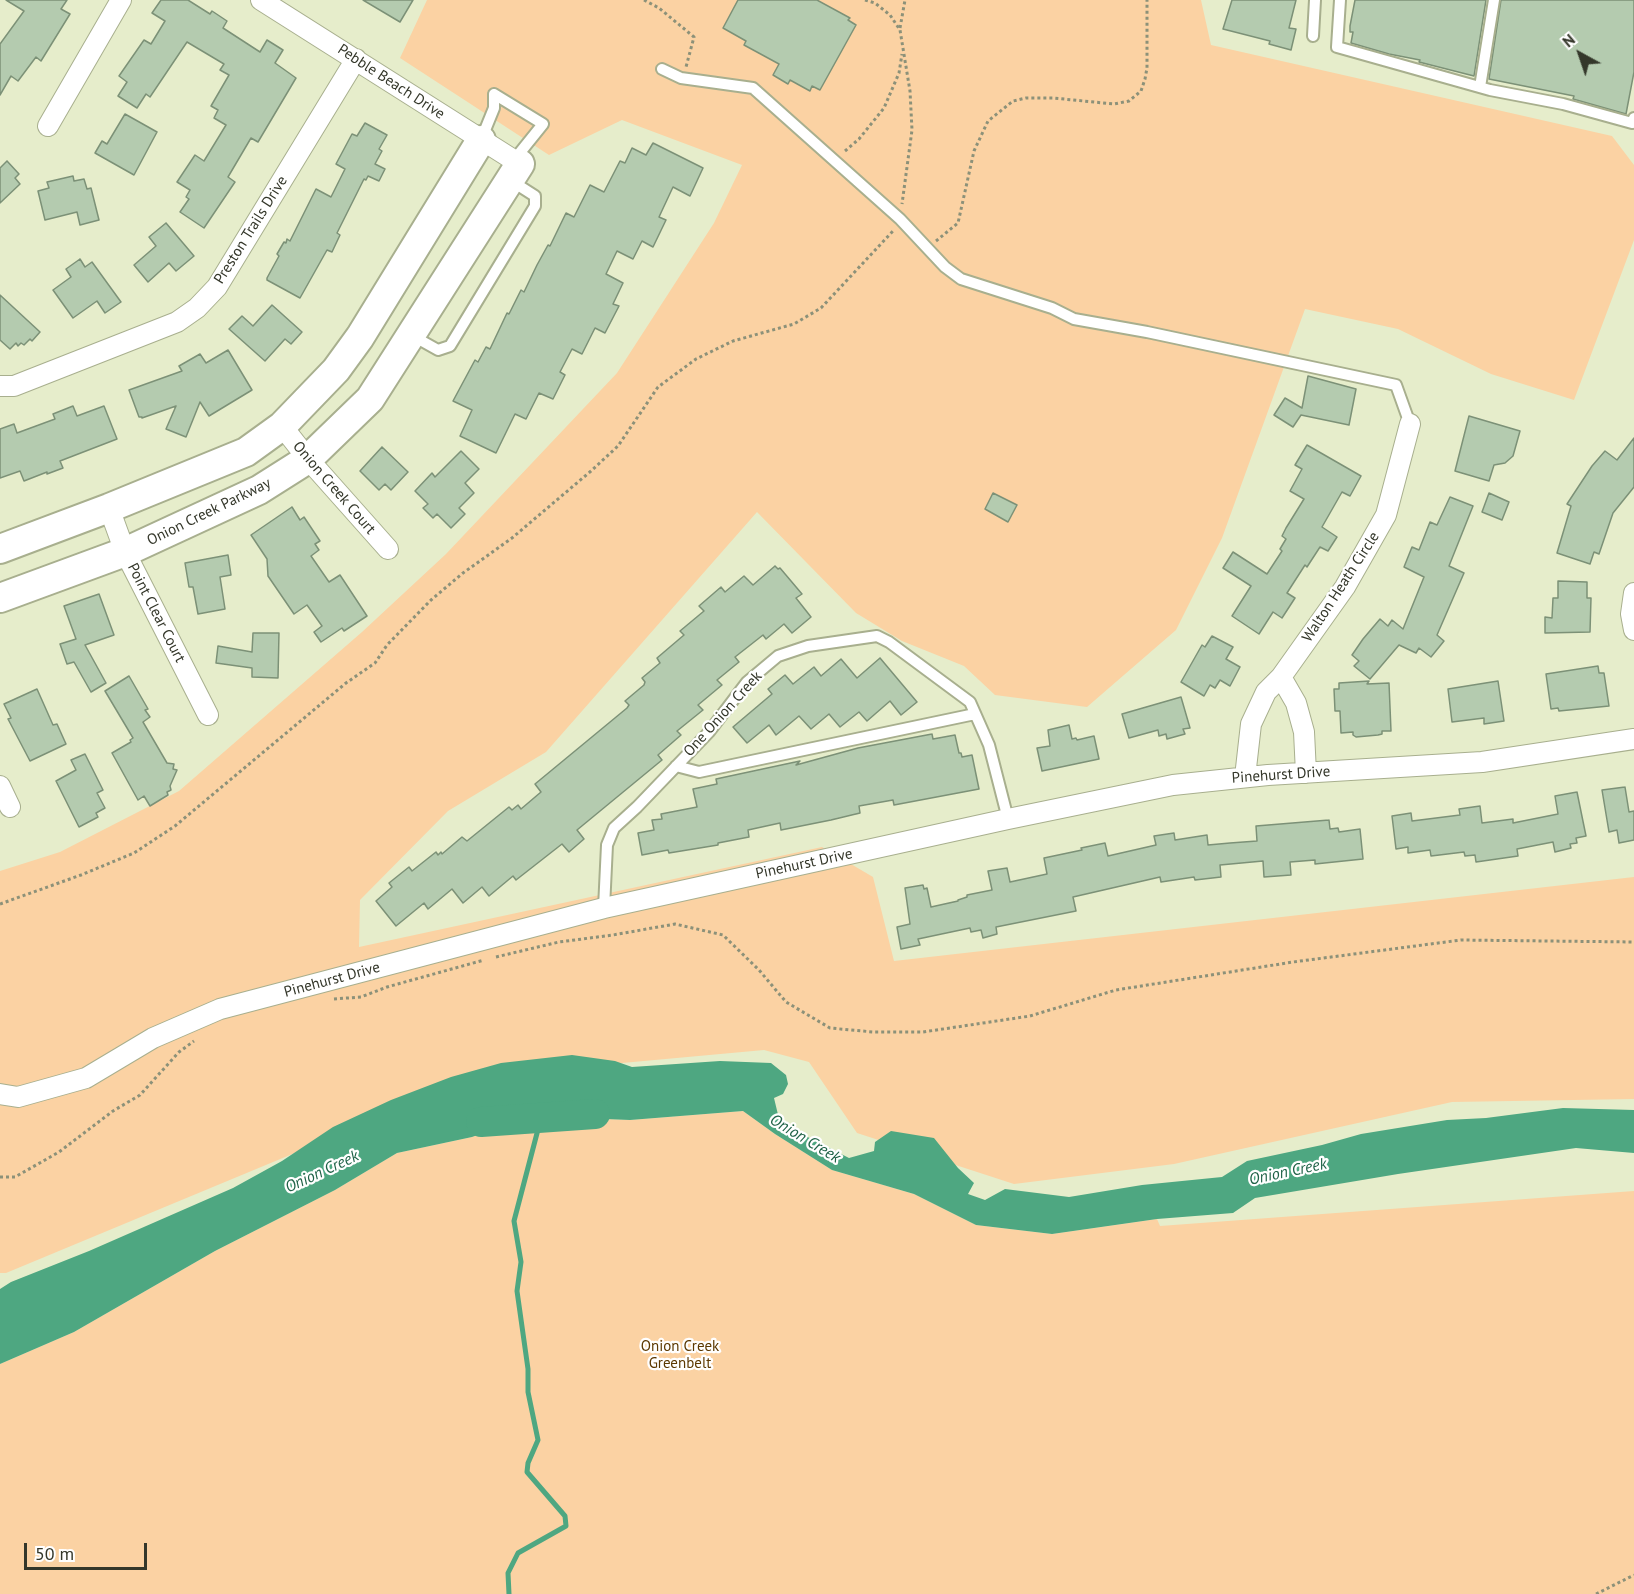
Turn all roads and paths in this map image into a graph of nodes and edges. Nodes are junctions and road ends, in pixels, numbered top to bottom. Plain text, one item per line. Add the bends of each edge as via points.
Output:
1 (121, 0) edge
2 (261, 0) edge
3 (644, 0) edge
4 (865, 0) edge
5 (904, 0) edge
6 (1147, 0) edge
7 (1315, 0) edge
8 (1340, 0) edge
9 (1494, 0) edge
10 (900, 30) junction
11 (1313, 36) dead end
12 (902, 48) junction
13 (356, 59) junction
14 (662, 69) dead end
15 (681, 78) junction
16 (1480, 87) junction
17 (1634, 118) edge
18 (48, 126) dead end
19 (481, 140) junction
20 (834, 160) junction
21 (514, 168) junction
22 (900, 219) junction
23 (927, 248) junction
24 (411, 335) junction
25 (0, 386) edge
26 (1410, 424) joint
27 (282, 426) junction
28 (308, 459) junction
29 (109, 508) junction
30 (0, 549) edge
31 (388, 549) dead end
32 (125, 552) junction
33 (1634, 593) edge
34 (0, 598) edge
35 (1634, 630) edge
36 (1281, 677) junction
37 (975, 714) junction
38 (208, 716) dead end
39 (1634, 739) edge
40 (676, 766) junction
41 (1306, 773) junction
42 (1245, 777) junction
43 (0, 786) edge
44 (10, 807) dead end
45 (1008, 819) junction
46 (0, 904) edge
47 (604, 908) junction
48 (1634, 942) edge
49 (331, 999) dead end
50 (198, 1038) dead end
51 (0, 1094) edge
52 (0, 1177) edge
53 (1634, 1575) edge
54 (1596, 1594) edge

1 - 18 street
2 - 13 street, Pebble Beach Drive
3 - 15 path via 694,36
4 - 10 path via 890,15
5 - 10 path
6 - 23 path via 1147,68 1140,91 1129,101 1114,104 1053,98 1013,101 988,121 974,151 958,223
7 - 11 lane
8 - 16 lane via 1336,47
9 - 16 lane
10 - 12 path
12 - 20 path via 899,74 884,108
12 - 22 path via 912,130
13 - 19 street, Pebble Beach Drive
13 - 25 street, Preston Trails Drive via 217,286 197,308 155,331 14,386
14 - 15 lane
15 - 20 lane via 753,88
16 - 17 lane via 1632,123
19 - 21 street, Pebble Beach Drive
19 - 21 lane via 494,108 494,94 543,124
19 - 27 street via 360,337 336,370
20 - 22 lane
21 - 24 street, Onion Creek Parkway
21 - 24 lane via 535,196 535,206 450,346 438,350
22 - 23 lane
22 - 46 path via 901,223 821,309 794,324 733,341 696,359 658,387 618,446 591,471 431,600 375,663 176,826 134,853
23 - 26 lane via 961,279 1052,308 1074,319 1396,385
24 - 28 street, Onion Creek Parkway via 370,399
26 - 36 street, Walton Heath Circle via 1386,516 1345,587
27 - 28 street, Onion Creek Court
27 - 29 street via 246,452
28 - 31 street, Onion Creek Court
28 - 32 street, Onion Creek Parkway via 259,490
29 - 30 street
29 - 32 street, Point Clear Court
32 - 34 street, Onion Creek Parkway
32 - 38 street, Point Clear Court
33 - 35 street
36 - 41 street via 1296,703 1304,732
36 - 42 street, Walton Heath Circle via 1266,692 1251,724
37 - 40 lane via 699,772
37 - 40 lane, One Onion Creek via 970,702 877,636 808,646 778,656 747,682 709,732
37 - 45 lane, One Onion Creek via 989,746
39 - 41 street, Pinehurst Drive via 1482,762
40 - 47 lane, One Onion Creek via 614,828 607,845
41 - 42 street, Pinehurst Drive
42 - 45 street, Pinehurst Drive via 1173,785
43 - 44 street
45 - 47 street, Pinehurst Drive
47 - 51 street, Pinehurst Drive via 220,1009 153,1038 86,1078 18,1097
48 - 49 path via 1461,940 1116,990 1030,1016 923,1032 873,1032 830,1028 786,1002 723,935 675,924 559,942 489,958 361,997
50 - 52 path via 179,1052 140,1095 112,1111 60,1152 15,1177
53 - 54 path

